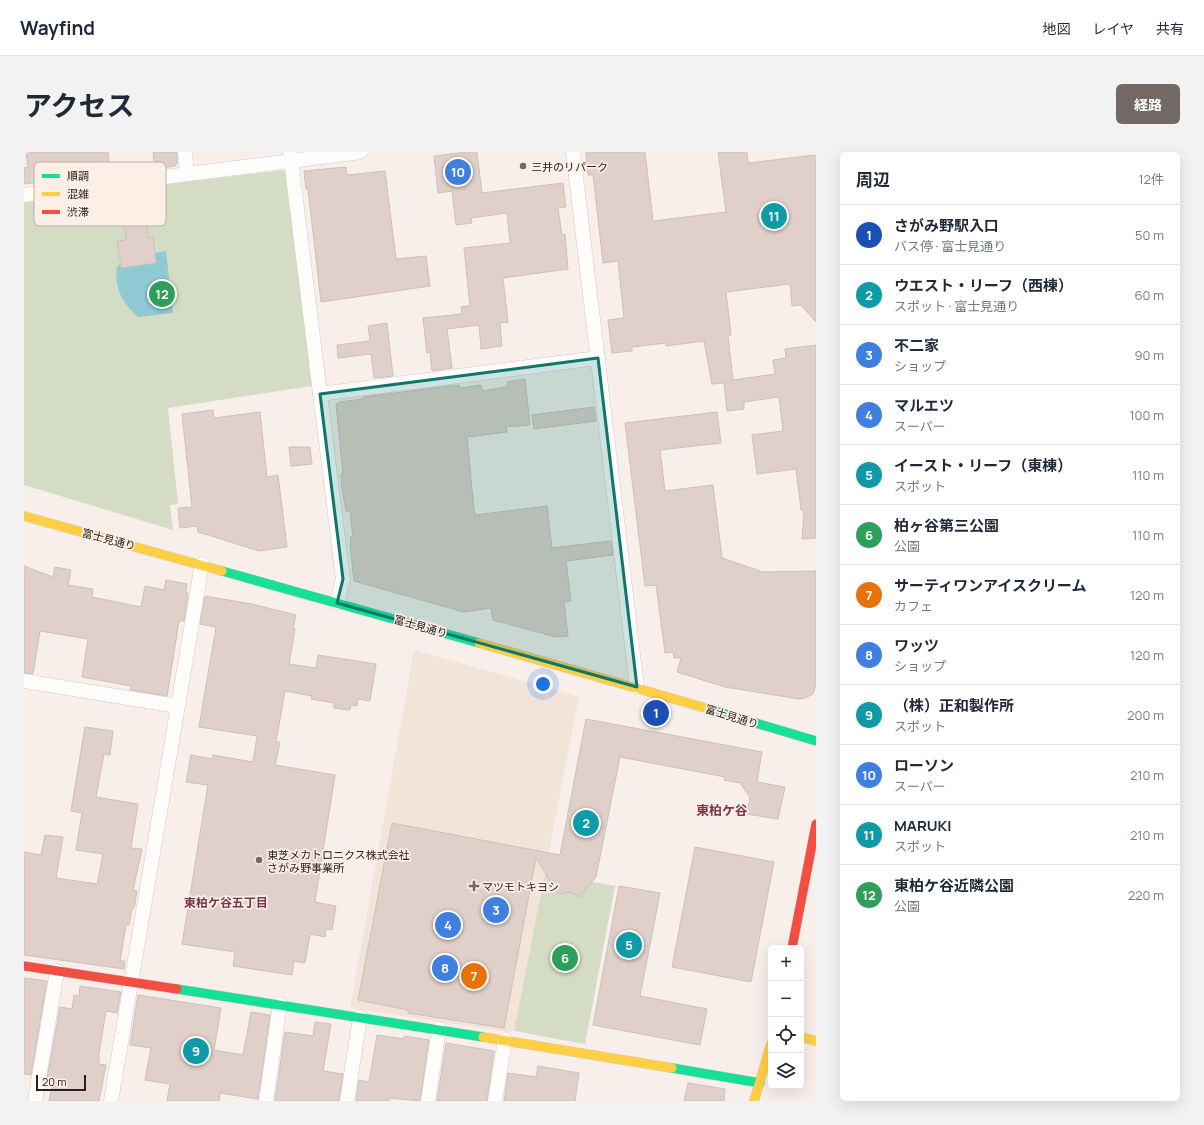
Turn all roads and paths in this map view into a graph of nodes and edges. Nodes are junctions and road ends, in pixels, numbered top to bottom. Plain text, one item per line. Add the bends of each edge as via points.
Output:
1 (184, 152) edge
2 (361, 152) edge
3 (573, 152) edge
4 (291, 156) edge
5 (187, 174) junction
6 (166, 177) edge
7 (34, 194) edge
8 (24, 195) edge
9 (598, 358) junction
10 (320, 394) junction
11 (24, 516) edge
12 (202, 564) junction
13 (337, 603) junction
14 (24, 681) edge
15 (637, 688) junction
16 (177, 706) junction
17 (816, 742) edge
18 (816, 824) edge
19 (793, 945) edge
20 (24, 966) edge
21 (56, 972) junction
22 (131, 983) junction
23 (280, 1004) junction
24 (360, 1017) junction
25 (439, 1029) junction
26 (804, 1038) edge
27 (505, 1040) junction
28 (816, 1041) edge
29 (768, 1053) edge
30 (760, 1083) junction
31 (35, 1101) edge
32 (111, 1101) edge
33 (266, 1101) edge
34 (347, 1101) edge
35 (428, 1101) edge
36 (495, 1101) edge
37 (754, 1101) edge

1 - 5 street
2 - 4 street
3 - 9 street
4 - 5 street
4 - 10 street
5 - 6 street
7 - 8 street
9 - 10 street
9 - 15 street
10 - 13 street via 343,579
11 - 12 main road, 富士見通り
12 - 13 main road, 富士見通り
12 - 16 street
13 - 15 main road, 富士見通り
14 - 16 street
15 - 17 main road, 富士見通り
16 - 22 street
18 - 19 main road
20 - 21 main road
21 - 22 main road
21 - 31 street
22 - 23 main road
22 - 32 street
23 - 24 main road
23 - 33 street
24 - 25 main road
24 - 34 street
25 - 27 main road
25 - 35 street
26 - 28 main road
27 - 30 main road
27 - 36 street
29 - 30 main road
30 - 37 main road

